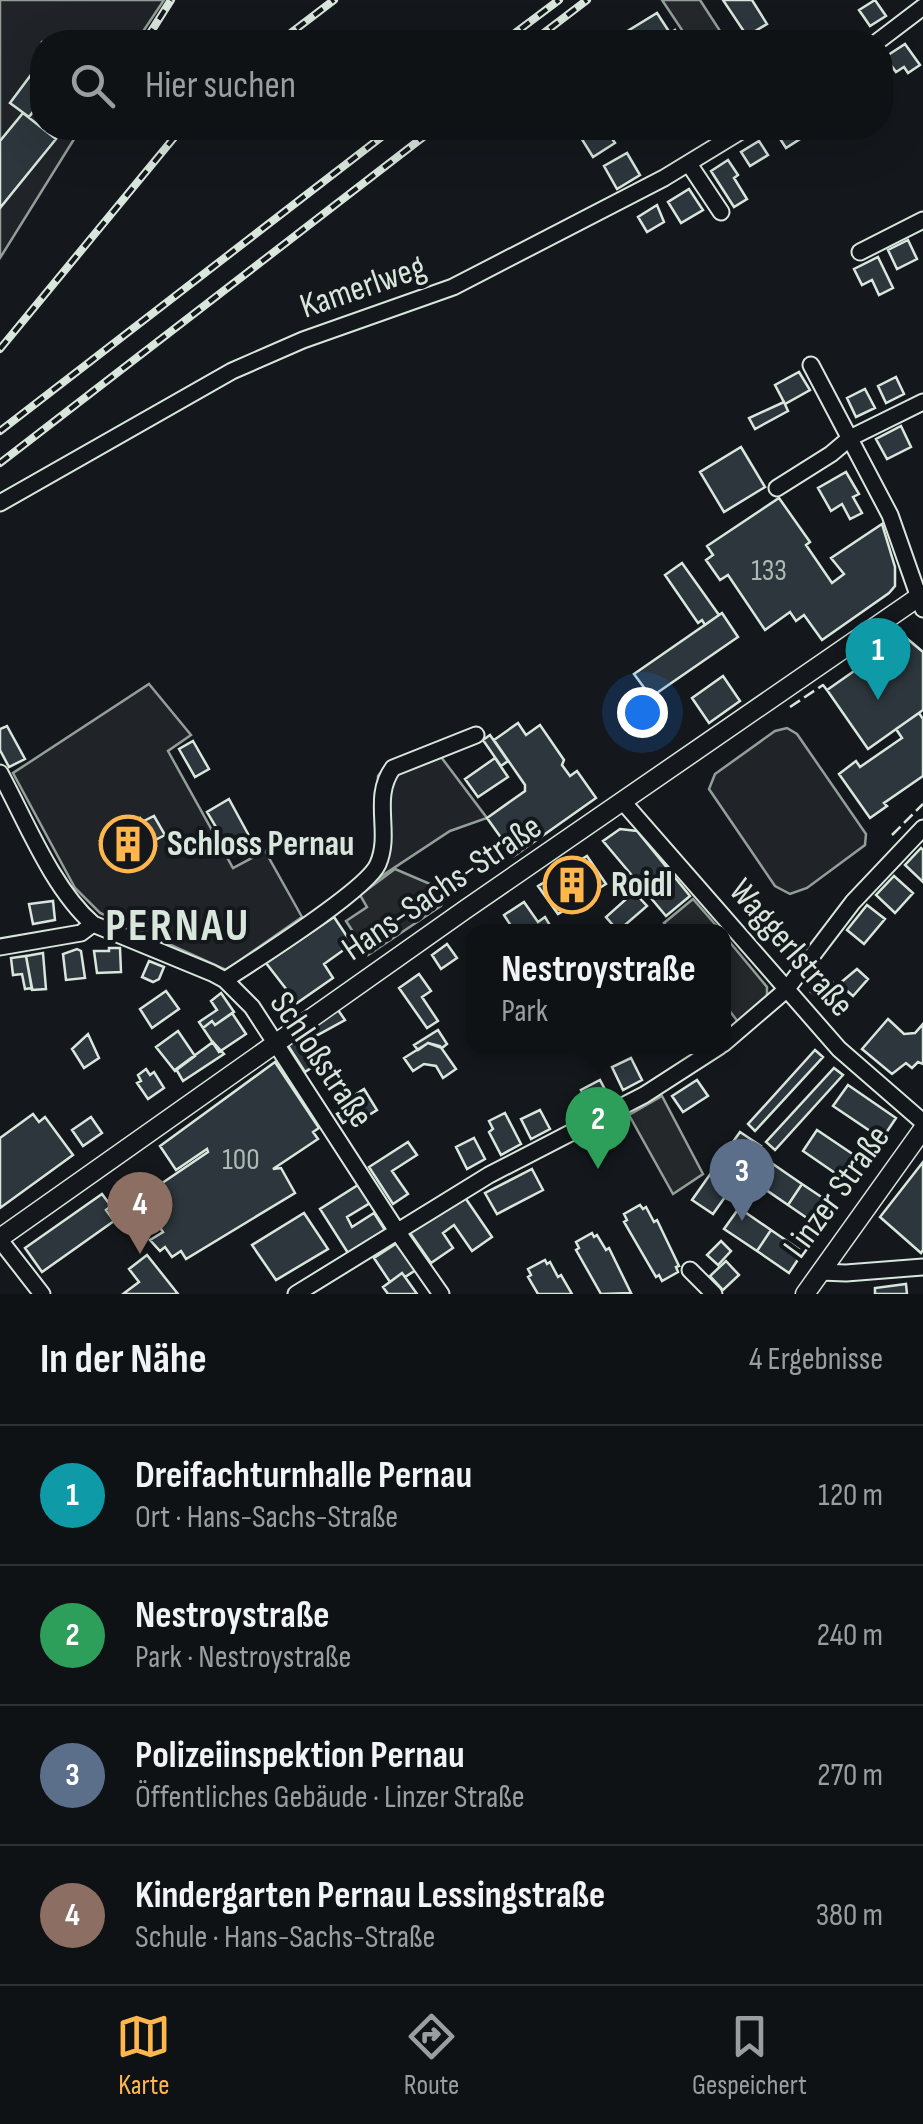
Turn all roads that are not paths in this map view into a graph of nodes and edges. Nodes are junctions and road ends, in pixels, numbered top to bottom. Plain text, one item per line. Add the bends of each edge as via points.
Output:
1 (923, 8) edge
2 (893, 30) edge
3 (727, 140) edge
4 (690, 164) junction
5 (721, 212) dead end
6 (923, 220) edge
7 (860, 252) dead end
8 (812, 365) dead end
9 (923, 402) edge
10 (850, 438) junction
11 (776, 488) dead end
12 (0, 503) edge
13 (921, 600) edge
14 (476, 735) dead end
15 (0, 773) edge
16 (624, 803) junction
17 (923, 828) edge
18 (93, 924) junction
19 (729, 924) edge
20 (731, 927) edge
21 (0, 947) edge
22 (225, 980) junction
23 (786, 990) junction
24 (731, 1038) edge
25 (274, 1043) junction
26 (710, 1054) edge
27 (923, 1125) edge
28 (397, 1231) junction
29 (0, 1239) edge
30 (690, 1270) dead end
31 (820, 1272) junction
32 (922, 1272) edge
33 (42, 1294) edge
34 (296, 1294) edge
35 (442, 1294) edge
36 (714, 1294) edge
37 (805, 1294) edge

1 - 2 street
3 - 4 street, Kamerlweg
4 - 5 street
4 - 12 street, Kamerlweg via 452,288 232,371
6 - 7 street
8 - 10 street
9 - 10 street
10 - 11 street
10 - 13 street via 890,515
13 - 16 main road, Hans-Sachs-Straße
14 - 22 street via 393,768 381,793 378,868
15 - 18 street, Schloßstraße via 65,892
16 - 19 street, Waggerlstraße
16 - 25 main road, Hans-Sachs-Straße
17 - 23 street via 852,902
18 - 21 street via 81,933
18 - 22 street, Schloßstraße
20 - 23 street, Waggerlstraße
22 - 25 street, Schloßstraße via 252,1006
23 - 24 street
23 - 27 street, Waggerlstraße
25 - 28 street, Schloßstraße
25 - 29 main road, Hans-Sachs-Straße
26 - 28 street
27 - 31 main road, Linzer Straße
28 - 34 street
28 - 35 street, Schloßstraße
29 - 33 street
30 - 36 street
31 - 32 street
31 - 37 main road, Linzer Straße

